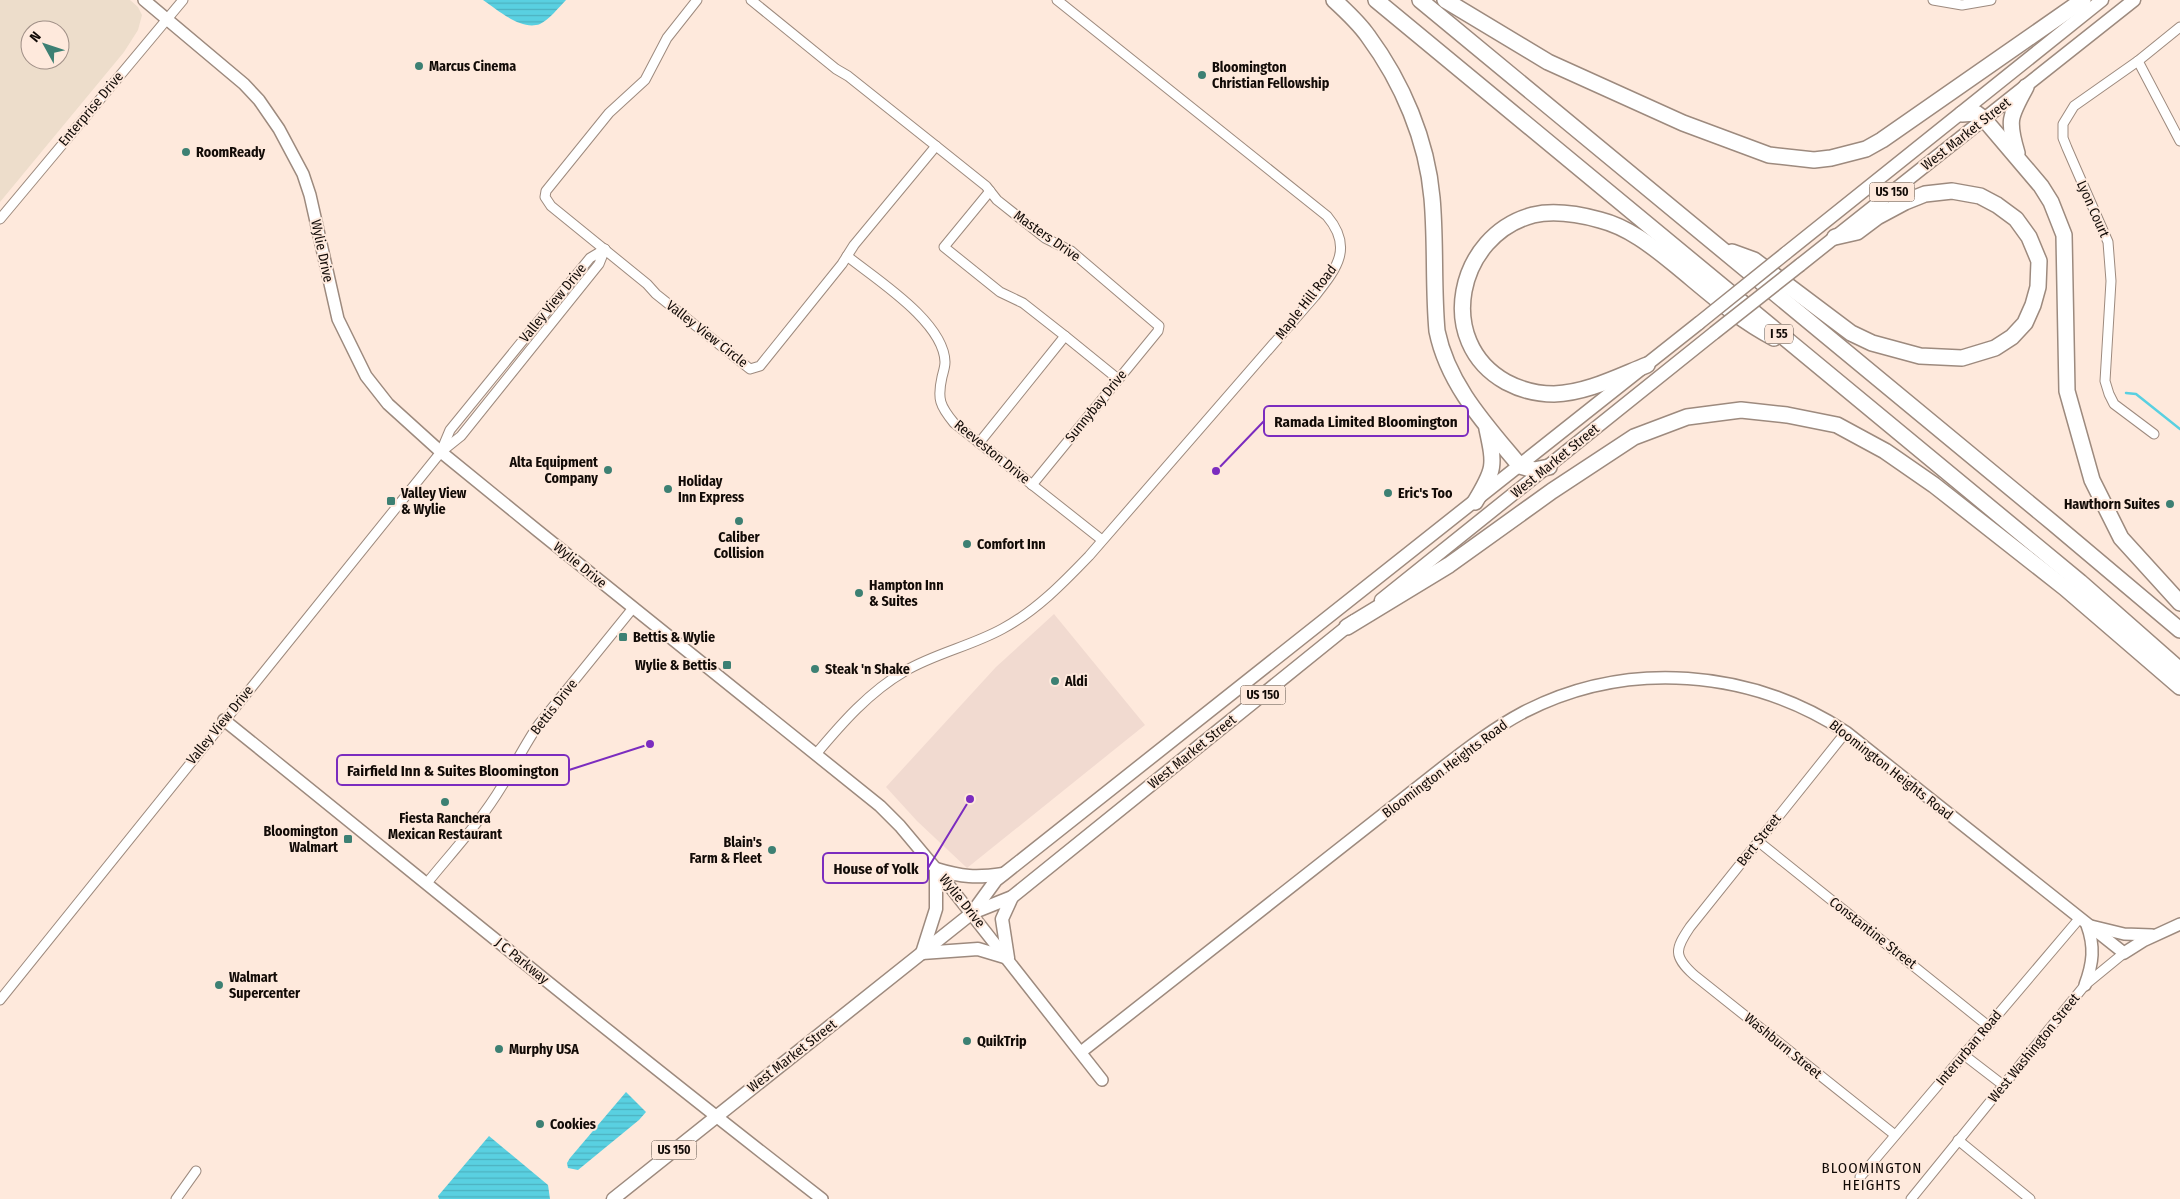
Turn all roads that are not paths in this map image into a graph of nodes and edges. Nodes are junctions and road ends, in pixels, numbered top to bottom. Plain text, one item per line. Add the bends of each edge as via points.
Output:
1 (144, 0) edge
2 (183, 0) edge
3 (697, 0) edge
4 (751, 0) edge
5 (1057, 0) edge
6 (1334, 0) edge
7 (1376, 0) edge
8 (1420, 0) edge
9 (1445, 0) edge
10 (1933, 0) edge
11 (1991, 0) edge
12 (2083, 0) edge
13 (2102, 0) edge
14 (2134, 0) edge
15 (166, 18) junction
16 (2180, 27) edge
17 (2138, 61) junction
18 (2026, 87) junction
19 (1962, 114) junction
20 (1984, 118) junction
21 (2180, 140) edge
22 (936, 146) junction
23 (2019, 159) junction
24 (990, 191) junction
25 (0, 219) edge
26 (1835, 237) junction
27 (1720, 248) junction
28 (605, 249) junction
29 (848, 256) junction
30 (1159, 326) joint
31 (1065, 336) junction
32 (1799, 350) junction
33 (1647, 365) junction
34 (1118, 379) junction
35 (1485, 423) junction
36 (2154, 434) dead end
37 (979, 443) junction
38 (441, 452) junction
39 (1520, 466) junction
40 (1549, 467) junction
41 (1032, 485) junction
42 (1475, 502) junction
43 (1102, 540) junction
44 (2180, 603) edge
45 (633, 608) junction
46 (1347, 627) junction
47 (2180, 630) edge
48 (2180, 670) edge
49 (2180, 687) edge
50 (224, 720) junction
51 (1846, 732) junction
52 (816, 754) junction
53 (1759, 842) junction
54 (936, 869) junction
55 (1005, 873) junction
56 (427, 883) junction
57 (1012, 896) junction
58 (972, 913) junction
59 (2083, 922) junction
60 (2180, 924) edge
61 (2154, 935) junction
62 (1678, 952) joint
63 (922, 953) junction
64 (2124, 954) junction
65 (1008, 958) junction
66 (2085, 985) junction
67 (0, 1000) edge
68 (1987, 1025) junction
69 (1081, 1052) junction
70 (1964, 1055) junction
71 (1102, 1080) dead end
72 (2003, 1085) junction
73 (716, 1117) junction
74 (1895, 1134) junction
75 (1958, 1140) junction
76 (196, 1171) dead end
77 (1860, 1177) dead end
78 (176, 1199) edge
79 (613, 1199) edge
80 (822, 1199) edge
81 (1911, 1199) edge
82 (2030, 1199) edge

1 - 15 main road, Wylie Drive
2 - 15 street, Enterprise Drive
3 - 28 street, Valley View Circle via 667,38 645,80 609,113 546,191 545,197 551,206
4 - 22 street
5 - 43 street, Maple Hill Road via 1311,202 1333,223 1341,245 1336,267 1315,296
6 - 35 highway via 1368,35 1400,87 1418,131 1427,161 1432,197 1440,346 1461,393
7 - 32 highway, I 55
8 - 27 highway, I 55
9 - 12 highway via 1548,62 1683,123 1769,155 1814,160 1866,149 1882,140
10 - 11 street via 1962,5
13 - 19 main road, West Market Street / US 150
14 - 18 main road, West Market Street / US 150
15 - 25 street, Enterprise Drive
15 - 38 main road, Wylie Drive via 244,84 273,119 303,174 334,304 350,346 366,376 388,404
16 - 17 street, Lyon Court
17 - 21 street
17 - 36 street, Lyon Court via 2074,106 2064,124 2063,138 2108,242 2111,281 2105,381 2108,394 2114,404
18 - 20 main road, West Market Street / US 150
18 - 23 highway via 2010,118 2010,131
19 - 20 highway via 1976,113
19 - 33 main road, West Market Street / US 150, bridge
20 - 23 highway
20 - 26 main road, West Market Street / US 150
22 - 24 street, Masters Drive
22 - 29 street, Valley View Circle via 865,230
23 - 44 highway via 2051,202 2064,235 2067,390 2092,480 2121,538
24 - 30 street, Masters Drive via 1045,238 1071,251
24 - 31 street via 944,247 1000,292 1023,303
26 - 27 highway via 1857,232 1877,217 1925,194 1952,190 1980,196 1997,204 2016,220 2029,237 2039,261 2038,287 2033,305 2025,323 1995,348 1962,358 1920,356 1872,343 1851,333 1754,260
26 - 40 main road, West Market Street / US 150, bridge
27 - 47 highway, I 55
28 - 29 street, Valley View Circle via 750,368 760,366
28 - 38 street, Valley View Drive via 599,264 461,436
29 - 37 street, Reeveston Drive via 927,323 938,339 945,362 938,394 944,411
30 - 34 street, Sunnybay Drive
31 - 34 street
31 - 37 street
32 - 33 highway via 1752,326 1646,242 1602,220 1565,212 1532,216 1511,224 1486,244 1469,273 1462,306 1464,325 1473,350 1498,377 1533,392 1554,394 1589,388
32 - 48 highway, I 55 via 2080,582
33 - 39 main road, West Market Street / US 150
34 - 41 street, Sunnybay Drive
35 - 39 highway
35 - 42 highway via 1493,470
37 - 41 street, Reeveston Drive
38 - 45 main road, Wylie Drive
38 - 50 street, Valley View Drive
39 - 40 highway via 1534,470
39 - 42 main road, West Market Street / US 150
40 - 46 main road, West Market Street / US 150
41 - 43 street, Reeveston Drive
42 - 55 main road, West Market Street / US 150
43 - 52 street, Maple Hill Road via 1034,609 1003,629 904,672 850,714
45 - 52 main road, Wylie Drive
45 - 56 street, Bettis Drive via 536,728 488,806
46 - 49 highway via 1449,565 1634,437 1687,417 1741,410 1787,414 1837,425 1885,451 1934,485 2065,588
46 - 57 main road, West Market Street / US 150
50 - 56 main road, J C Parkway
50 - 67 street, Valley View Drive
51 - 53 street, Bert Street
51 - 59 main road, Bloomington Heights Road
51 - 69 main road, Bloomington Heights Road via 1780,698 1699,678 1618,682 1595,686 1539,705 1496,729 1442,768
52 - 54 main road, Wylie Drive via 880,806
53 - 62 street, Bert Street via 1690,927 1680,942
53 - 68 street, Constantine Street
54 - 55 main road via 973,877
54 - 58 main road, Wylie Drive
54 - 63 main road via 936,909
55 - 58 main road, West Market Street / US 150
56 - 73 main road, J C Parkway
57 - 58 main road, West Market Street / US 150
57 - 65 main road via 1002,919
58 - 63 main road, West Market Street / US 150
58 - 65 main road, Wylie Drive
59 - 61 main road via 2124,934
59 - 64 main road, Bloomington Heights Road
59 - 66 main road via 2092,940 2094,956
59 - 68 street, Interurban Road
60 - 61 main road, West Washington Street
61 - 64 main road, West Washington Street
62 - 74 street, Washburn Street via 1690,971
63 - 65 main road via 978,949
63 - 73 main road, West Market Street / US 150
64 - 66 street, West Washington Street
65 - 69 main road, Wylie Drive
66 - 72 street, West Washington Street
68 - 70 street, Interurban Road
69 - 71 main road, Wylie Drive
70 - 72 street
70 - 74 street, Interurban Road
72 - 75 street, West Washington Street
73 - 79 main road, West Market Street / US 150
73 - 80 main road, J C Parkway
74 - 77 street, Interurban Road
75 - 81 street, West Washington Street
75 - 82 street
76 - 78 street

